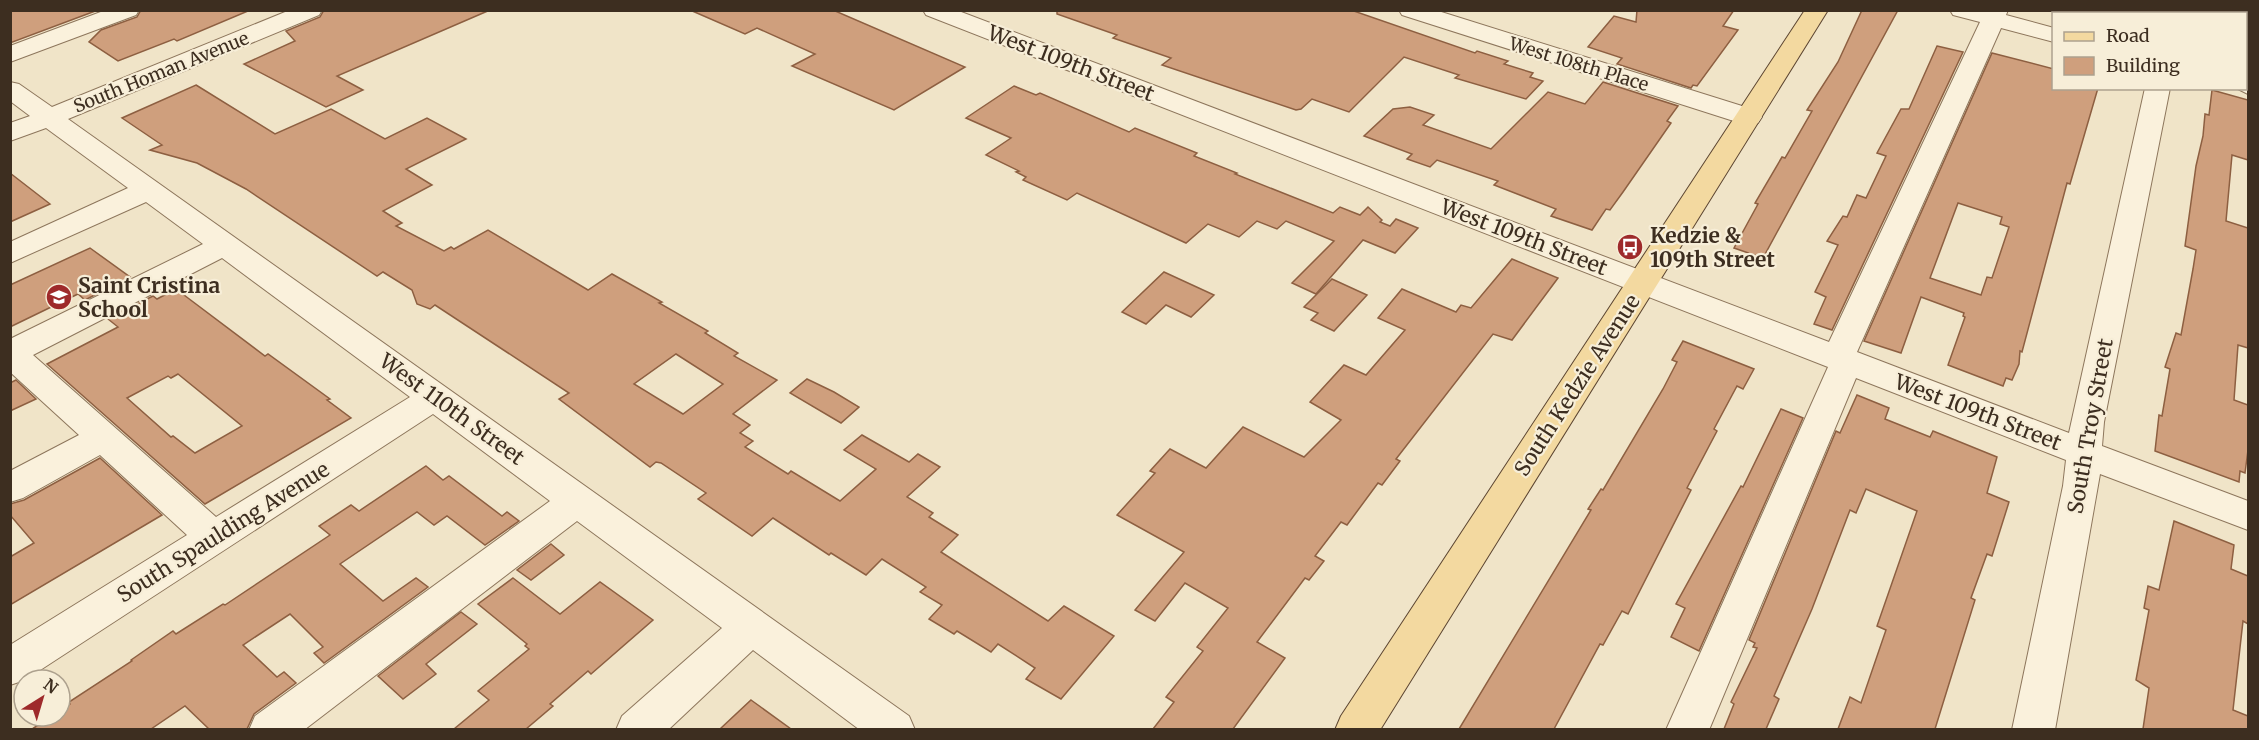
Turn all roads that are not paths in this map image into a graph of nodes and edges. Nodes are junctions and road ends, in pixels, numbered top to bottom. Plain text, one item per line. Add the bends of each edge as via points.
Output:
1 (128, 10) edge
2 (311, 10) edge
3 (934, 10) edge
4 (1410, 10) edge
5 (1817, 10) edge
6 (1961, 10) edge
7 (1995, 15) edge
8 (2052, 34) edge
9 (10, 55) edge
10 (10, 88) edge
11 (2158, 90) edge
12 (50, 117) junction
13 (1749, 117) junction
14 (10, 133) edge
15 (150, 189) junction
16 (225, 244) junction
17 (10, 254) edge
18 (1643, 283) junction
19 (10, 353) edge
20 (1843, 360) junction
21 (435, 397) junction
22 (102, 438) junction
23 (2084, 453) junction
24 (10, 489) edge
25 (578, 501) junction
26 (2248, 516) edge
27 (214, 537) junction
28 (752, 626) junction
29 (10, 667) edge
30 (270, 729) edge
31 (637, 729) edge
32 (894, 729) edge
33 (1356, 729) edge
34 (1687, 729) edge
35 (2033, 729) edge

1 - 9 street
2 - 12 street, South Homan Avenue
3 - 18 street, West 109th Street
4 - 13 street, West 108th Place
5 - 13 main road, South Kedzie Avenue
6 - 7 street
7 - 8 street
7 - 20 street
10 - 12 street, West 110th Street
11 - 23 street, South Troy Street via 2086,422
12 - 14 street, South Homan Avenue
12 - 15 street, West 110th Street
13 - 18 main road, South Kedzie Avenue
15 - 16 street, West 110th Street
15 - 17 street
16 - 19 street
16 - 21 street, West 110th Street
18 - 20 street, West 109th Street
18 - 33 main road, South Kedzie Avenue
19 - 22 street
20 - 23 street, West 109th Street
20 - 34 street
21 - 25 street, West 110th Street
21 - 27 street, South Spaulding Avenue
22 - 24 street
22 - 27 street
23 - 26 street, West 109th Street
23 - 35 street, South Troy Street via 2081,486
25 - 28 street, West 110th Street
25 - 30 street
27 - 29 street, South Spaulding Avenue
28 - 31 street
28 - 32 street, West 110th Street

